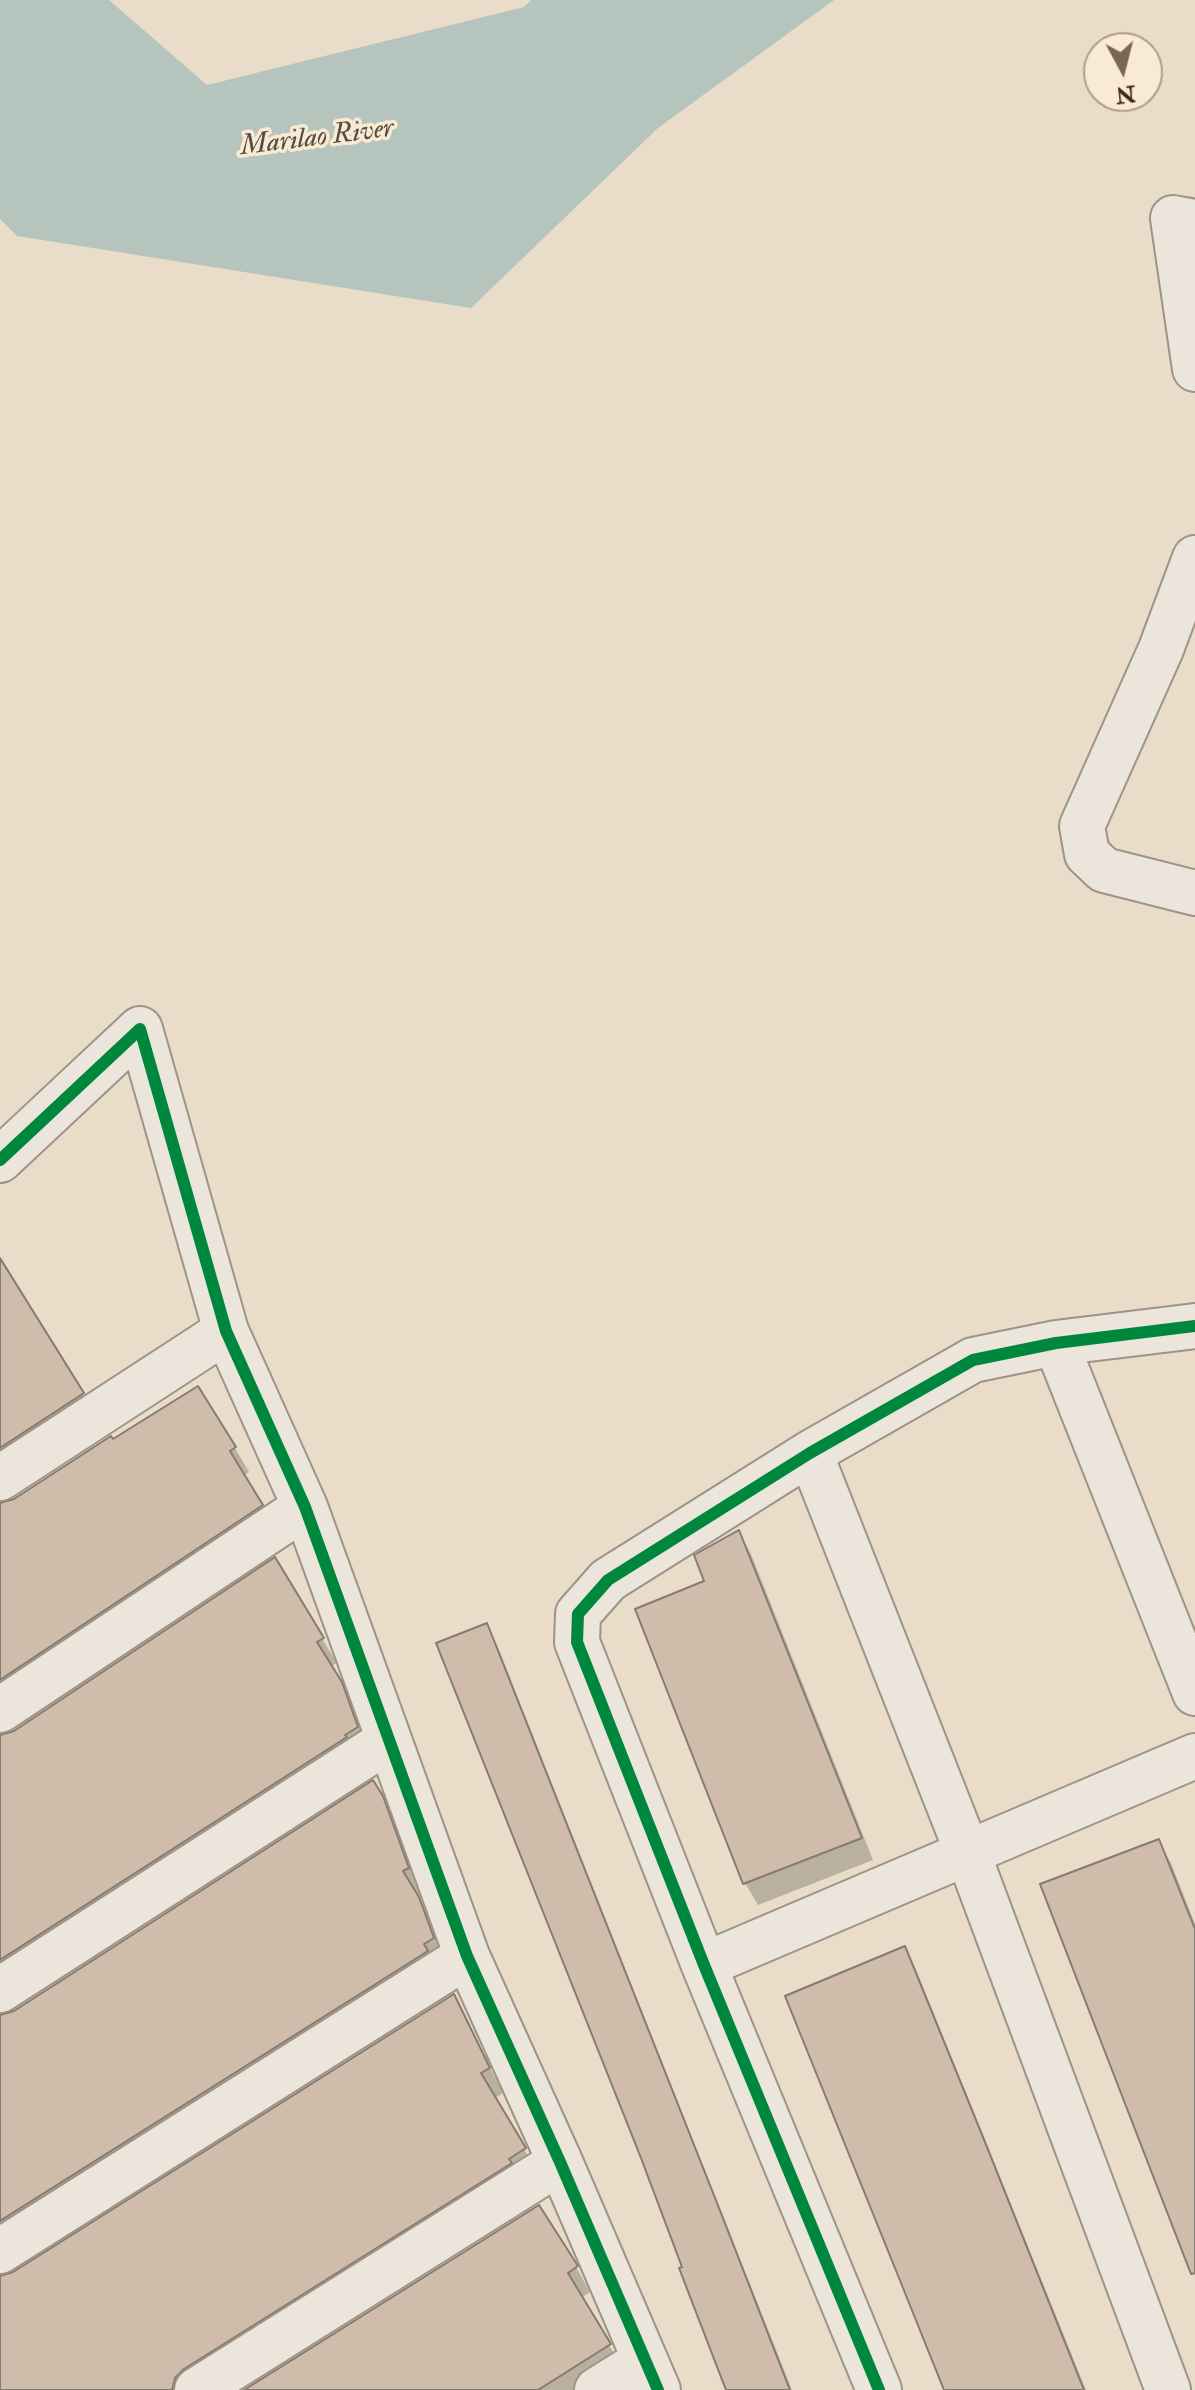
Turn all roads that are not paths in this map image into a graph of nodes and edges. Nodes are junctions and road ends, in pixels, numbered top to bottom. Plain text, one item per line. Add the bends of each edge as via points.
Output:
1 (1195, 222) edge
2 (1195, 369) edge
3 (1195, 558) edge
4 (1178, 653) edge
5 (1195, 893) edge
6 (0, 1160) edge
7 (1195, 1326) edge
8 (226, 1331) junction
9 (1056, 1343) junction
10 (810, 1453) junction
11 (0, 1478) edge
12 (305, 1507) junction
13 (1195, 1693) edge
14 (0, 1710) edge
15 (389, 1740) junction
16 (1195, 1756) edge
17 (968, 1854) junction
18 (467, 1956) junction
19 (704, 1965) junction
20 (0, 1990) edge
21 (560, 2162) junction
22 (0, 2251) edge
23 (651, 2375) edge
24 (197, 2390) edge
25 (597, 2390) edge
26 (879, 2390) edge
27 (1168, 2390) edge

1 - 2 street via 1173,218
3 - 4 street
4 - 5 street via 1082,826 1087,854 1104,870
6 - 8 street via 140,1029
7 - 9 street
8 - 11 street
8 - 12 street
9 - 10 street via 973,1360
9 - 13 street
10 - 17 street
10 - 19 street via 608,1580 578,1614 577,1642
12 - 14 street
12 - 15 street
15 - 18 street
15 - 20 street
16 - 17 street
17 - 19 street
17 - 27 street
18 - 21 street
18 - 22 street
19 - 26 street
21 - 23 street
21 - 24 street
23 - 25 street

